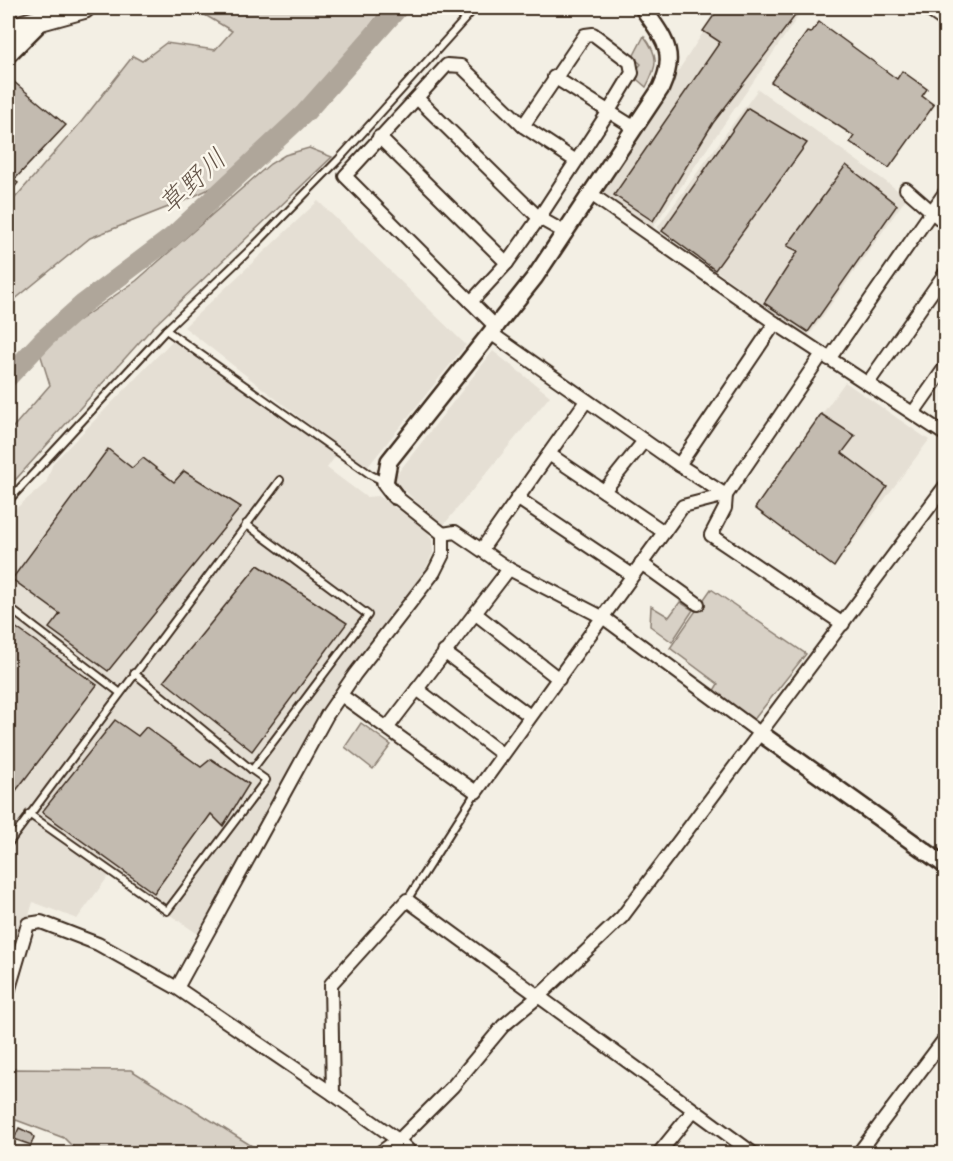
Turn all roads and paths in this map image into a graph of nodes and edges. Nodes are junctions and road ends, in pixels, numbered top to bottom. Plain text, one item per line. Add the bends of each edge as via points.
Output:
1 (84, 8) edge
2 (475, 8) edge
3 (643, 8) edge
4 (926, 8) edge
5 (42, 20) junction
6 (945, 22) edge
7 (8, 29) edge
8 (8, 54) edge
9 (554, 77) junction
10 (418, 99) junction
11 (609, 111) junction
12 (523, 126) junction
13 (635, 128) junction
14 (379, 137) junction
15 (576, 161) junction
16 (906, 189) dead end
17 (945, 191) edge
18 (591, 194) junction
19 (931, 213) junction
20 (539, 218) junction
21 (945, 224) edge
22 (566, 233) junction
23 (507, 263) junction
24 (945, 272) edge
25 (471, 302) junction
26 (775, 323) junction
27 (166, 330) junction
28 (494, 331) junction
29 (826, 356) junction
30 (945, 366) edge
31 (868, 383) junction
32 (586, 401) junction
33 (913, 413) junction
34 (945, 435) edge
35 (644, 441) junction
36 (549, 454) junction
37 (679, 465) junction
38 (280, 480) dead end
39 (385, 483) junction
40 (945, 485) edge
41 (604, 491) junction
42 (726, 495) junction
43 (395, 496) joint
44 (517, 498) junction
45 (8, 501) edge
46 (246, 524) junction
47 (664, 532) junction
48 (443, 534) junction
49 (482, 549) junction
50 (641, 562) junction
51 (509, 569) junction
52 (632, 574) junction
53 (698, 604) dead end
54 (8, 607) edge
55 (476, 614) junction
56 (604, 618) junction
57 (843, 624) junction
58 (444, 652) junction
59 (134, 673) junction
60 (559, 679) junction
61 (417, 689) junction
62 (119, 692) junction
63 (341, 695) junction
64 (530, 716) junction
65 (388, 727) junction
66 (760, 733) junction
67 (502, 754) junction
68 (252, 770) junction
69 (476, 792) junction
70 (29, 814) junction
71 (8, 844) edge
72 (945, 866) edge
73 (407, 900) junction
74 (177, 988) junction
75 (8, 992) edge
76 (539, 996) junction
77 (945, 1038) edge
78 (333, 1094) junction
79 (693, 1111) junction
80 (398, 1140) junction
81 (378, 1154) edge
82 (412, 1154) edge
83 (658, 1154) edge
84 (753, 1154) edge
85 (858, 1154) edge

1 - 5 highway
2 - 27 lane via 339,159
3 - 13 street via 664,39 670,57 661,88
4 - 6 street
5 - 7 highway
5 - 8 main road
9 - 11 street
9 - 11 street via 585,35 593,34 630,62 632,73
9 - 12 street
10 - 12 street via 447,65 461,66
10 - 14 street
10 - 20 street
11 - 13 street
11 - 15 street
12 - 15 street
13 - 18 street
14 - 23 street
14 - 25 street via 345,176
15 - 20 street
16 - 19 street
17 - 19 street
18 - 22 street
18 - 26 street
19 - 21 street
19 - 29 street
20 - 22 street
20 - 23 street
22 - 28 street
23 - 25 street
24 - 31 street
25 - 28 street
26 - 29 street
26 - 37 street
27 - 39 lane
27 - 45 lane
28 - 32 street
28 - 39 street via 389,461
29 - 31 street
29 - 42 street
30 - 33 street
31 - 33 street
32 - 35 street
32 - 36 street
33 - 34 street
35 - 37 street
35 - 41 street
36 - 41 street
36 - 44 street
37 - 42 street
38 - 46 lane
39 - 43 street
40 - 57 street
41 - 47 street
42 - 47 street via 683,506
42 - 57 street via 725,508 711,535
43 - 48 street
44 - 49 street
44 - 52 street
46 - 59 lane
46 - 68 lane via 368,615
47 - 50 street
48 - 49 street via 455,532
48 - 63 street via 443,554 434,572
49 - 51 street
50 - 52 street
50 - 53 street
51 - 55 street
51 - 56 street
52 - 56 street
54 - 62 lane
55 - 58 street
55 - 60 street
56 - 60 street
56 - 66 street
57 - 66 street
58 - 61 street
58 - 64 street
59 - 62 lane
59 - 68 lane
60 - 64 street
61 - 65 street
61 - 67 street
62 - 70 lane
63 - 65 street
63 - 74 street
64 - 67 street
65 - 69 street
66 - 72 street
66 - 76 street via 621,917
67 - 69 street
68 - 70 lane via 266,780 167,911
69 - 73 lane
70 - 71 lane
73 - 76 street
73 - 78 street via 331,984
74 - 75 street via 98,944 41,922 28,924
74 - 78 street
76 - 79 street
76 - 80 street via 503,1026 453,1086
77 - 85 street
78 - 80 street
79 - 83 street
79 - 84 street
80 - 81 street
80 - 82 street

